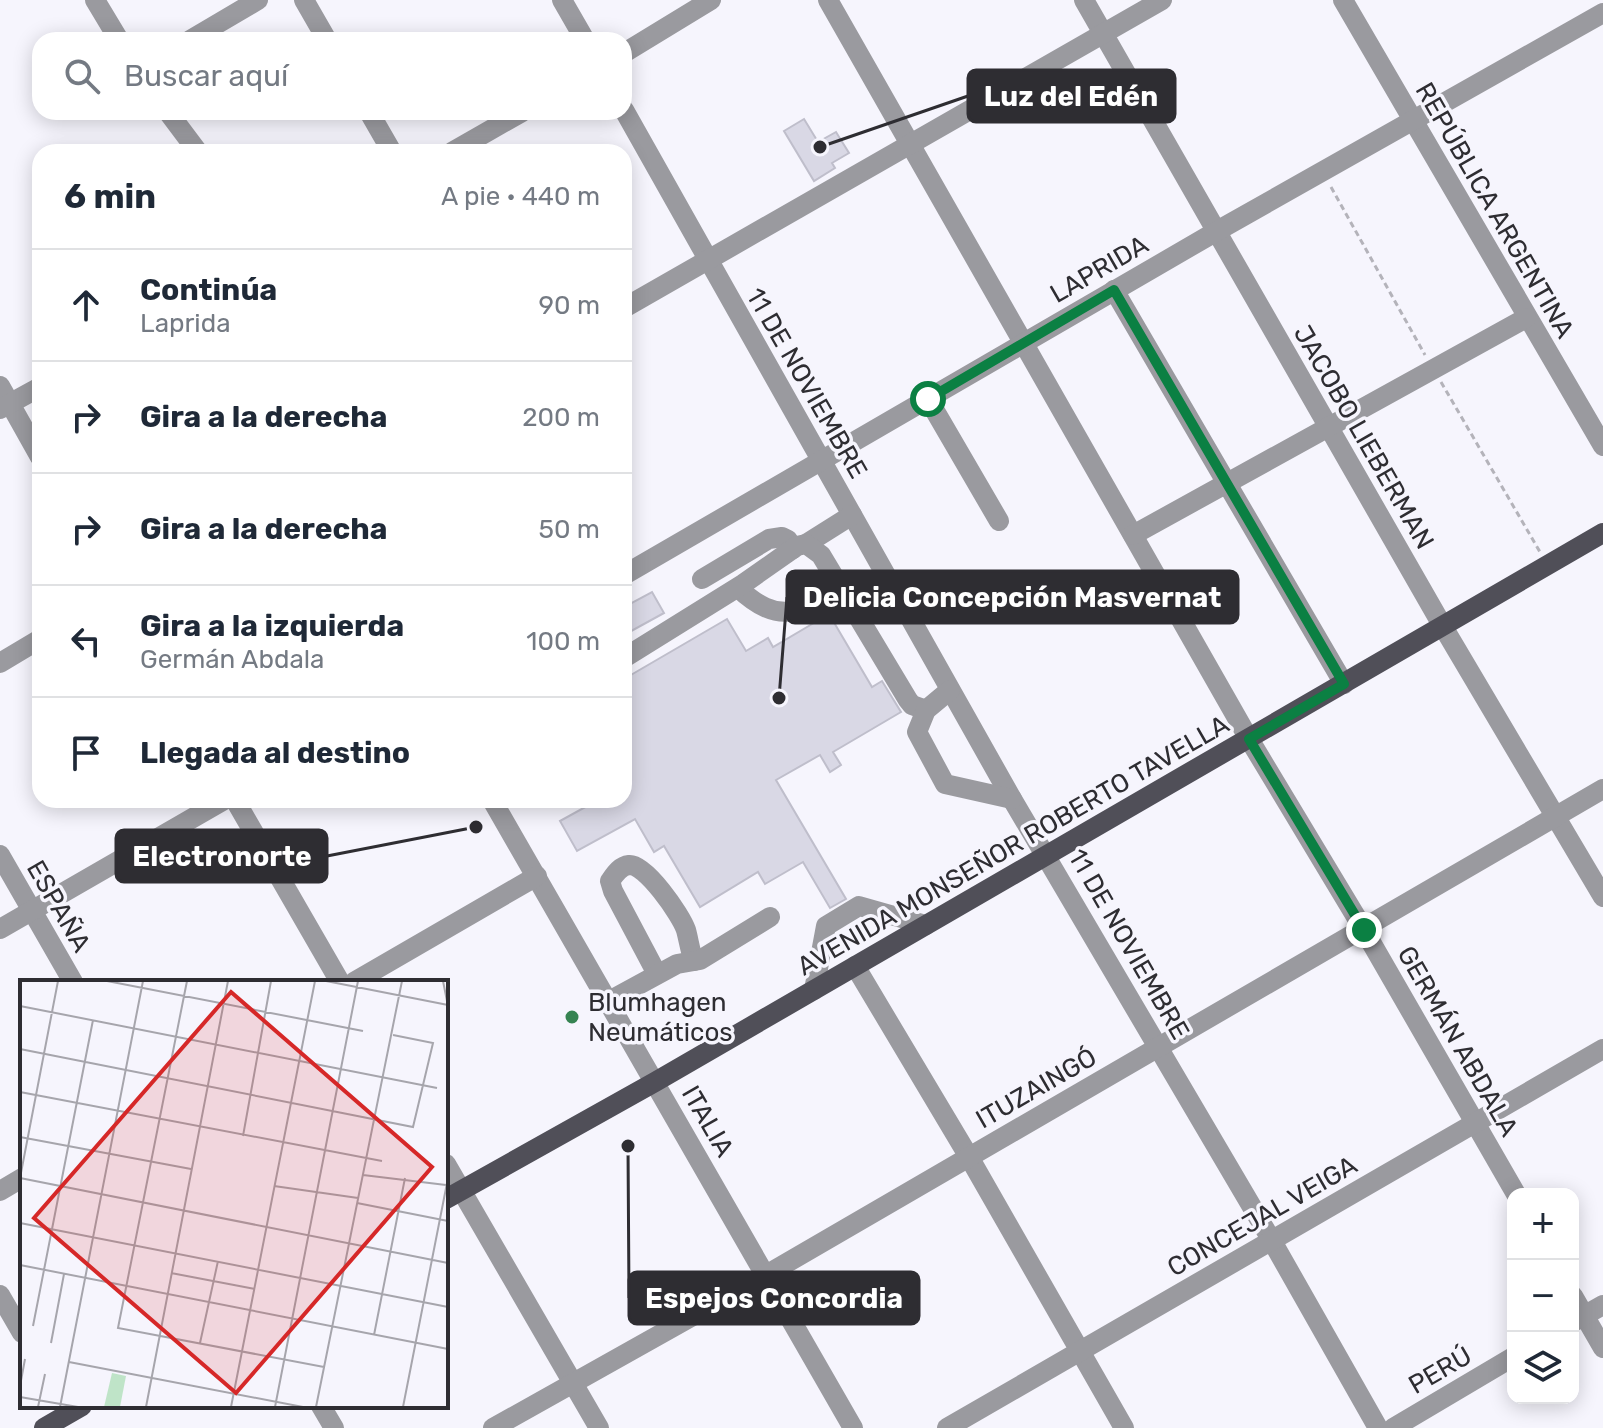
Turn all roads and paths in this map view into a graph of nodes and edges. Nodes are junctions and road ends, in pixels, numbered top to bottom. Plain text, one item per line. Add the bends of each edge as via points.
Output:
1 (95, 0) edge
2 (258, 0) edge
3 (304, 0) edge
4 (562, 0) edge
5 (711, 0) edge
6 (828, 0) edge
7 (1084, 0) edge
8 (1162, 0) edge
9 (1343, 0) edge
10 (1603, 13) edge
11 (114, 32) edge
12 (204, 32) edge
13 (322, 32) edge
14 (580, 32) edge
15 (1103, 32) junction
16 (632, 48) edge
17 (1413, 119) junction
18 (174, 120) edge
19 (374, 120) edge
20 (508, 120) edge
21 (630, 120) edge
22 (192, 144) edge
23 (387, 144) edge
24 (466, 144) edge
25 (910, 144) junction
26 (1217, 231) junction
27 (708, 261) junction
28 (1114, 290) junction
29 (632, 304) edge
30 (1526, 318) junction
31 (1025, 342) junction
32 (32, 390) edge
33 (928, 399) junction
34 (3, 400) edge
35 (1328, 427) junction
36 (32, 445) edge
37 (1603, 446) edge
38 (821, 460) junction
39 (1228, 482) junction
40 (852, 515) junction
41 (999, 521) dead end
42 (1603, 533) edge
43 (1133, 535) junction
44 (799, 546) junction
45 (632, 568) edge
46 (702, 579) dead end
47 (738, 588) junction
48 (840, 588) junction
49 (1442, 625) junction
50 (32, 644) edge
51 (632, 653) edge
52 (0, 663) edge
53 (1344, 684) junction
54 (950, 690) junction
55 (926, 710) junction
56 (1249, 739) junction
57 (1603, 789) edge
58 (1012, 799) junction
59 (210, 808) edge
60 (240, 808) edge
61 (497, 808) edge
62 (1557, 815) junction
63 (0, 855) edge
64 (1047, 856) junction
65 (537, 876) junction
66 (1603, 897) edge
67 (31, 910) junction
68 (770, 917) dead end
69 (926, 925) junction
70 (0, 929) edge
71 (1364, 930) junction
72 (694, 961) junction
73 (855, 966) junction
74 (657, 974) junction
75 (72, 980) edge
76 (339, 980) edge
77 (357, 980) edge
78 (814, 990) junction
79 (609, 1001) junction
80 (1158, 1046) junction
81 (1603, 1049) edge
82 (655, 1082) junction
83 (1476, 1123) junction
84 (969, 1157) junction
85 (448, 1172) edge
86 (20, 1179) edge
87 (1513, 1188) edge
88 (0, 1191) edge
89 (454, 1194) edge
90 (1272, 1241) junction
91 (766, 1275) junction
92 (0, 1295) edge
93 (1603, 1305) edge
94 (1579, 1318) edge
95 (1579, 1320) edge
96 (20, 1330) edge
97 (1603, 1348) edge
98 (1079, 1352) junction
99 (1507, 1361) edge
100 (573, 1383) junction
101 (322, 1408) edge
102 (73, 1413) edge
103 (44, 1428) edge
104 (334, 1428) edge
105 (493, 1428) edge
106 (599, 1428) edge
107 (853, 1428) edge
108 (947, 1428) edge
109 (1124, 1428) edge
110 (1378, 1428) edge
111 (1393, 1428) edge

1 - 11 street
2 - 12 street
3 - 13 street
4 - 14 street
5 - 16 street
6 - 25 street, GERMÁN ABDALA
7 - 15 street, JACOBO LIEBERMAN
8 - 15 street
9 - 17 street, REPÚBLICA ARGENTINA
10 - 17 street, LAPRIDA
15 - 25 street
15 - 26 street, JACOBO LIEBERMAN
17 - 26 street, LAPRIDA
17 - 30 street, REPÚBLICA ARGENTINA
18 - 22 street
19 - 23 street
20 - 24 street
21 - 27 street, 11 DE NOVIEMBRE
25 - 27 street
25 - 31 street, GERMÁN ABDALA
26 - 28 street, LAPRIDA
26 - 35 street, JACOBO LIEBERMAN
27 - 29 street
27 - 38 street, 11 DE NOVIEMBRE
28 - 31 street, LAPRIDA
28 - 39 street
30 - 35 street
30 - 37 street, REPÚBLICA ARGENTINA
31 - 33 street, LAPRIDA
31 - 43 street, GERMÁN ABDALA
32 - 34 street
33 - 38 street, LAPRIDA
33 - 41 street
34 - 36 street
35 - 39 street
35 - 49 street, JACOBO LIEBERMAN
38 - 40 street, 11 DE NOVIEMBRE
38 - 45 street, LAPRIDA
39 - 43 street
39 - 53 street
40 - 44 street
40 - 54 street, 11 DE NOVIEMBRE
42 - 49 main road, AVENIDA MONSEÑOR ROBERTO TAVELLA
43 - 56 street, GERMÁN ABDALA
44 - 46 street via 782,537 769,539
44 - 47 street
44 - 48 street via 821,555
47 - 48 street via 760,607 797,612
47 - 51 street
48 - 55 street via 908,700
49 - 53 main road, AVENIDA MONSEÑOR ROBERTO TAVELLA
49 - 62 street, JACOBO LIEBERMAN
50 - 52 street
53 - 56 main road, AVENIDA MONSEÑOR ROBERTO TAVELLA
54 - 55 street
54 - 58 street, 11 DE NOVIEMBRE
55 - 58 street via 917,732 945,784
56 - 64 main road, AVENIDA MONSEÑOR ROBERTO TAVELLA
56 - 71 street, GERMÁN ABDALA
57 - 62 street, ITUZAINGÓ
58 - 64 street, 11 DE NOVIEMBRE
59 - 67 street
60 - 76 street
61 - 65 street, ITALIA
62 - 66 street, JACOBO LIEBERMAN
62 - 71 street, ITUZAINGÓ
63 - 67 street, ESPAÑA
64 - 69 main road, AVENIDA MONSEÑOR ROBERTO TAVELLA
64 - 80 street, 11 DE NOVIEMBRE
65 - 77 street
65 - 79 street, ITALIA
67 - 70 street
67 - 75 street, ESPAÑA
68 - 72 street
69 - 73 main road, AVENIDA MONSEÑOR ROBERTO TAVELLA
69 - 78 street via 859,906 826,926
71 - 80 street, ITUZAINGÓ
71 - 83 street, GERMÁN ABDALA
72 - 74 street
72 - 74 street via 686,930 658,883 627,865 610,881
73 - 78 main road, AVENIDA MONSEÑOR ROBERTO TAVELLA
73 - 84 street
74 - 79 street
78 - 82 main road, AVENIDA MONSEÑOR ROBERTO TAVELLA
79 - 82 street, ITALIA
80 - 84 street, ITUZAINGÓ
80 - 90 street, 11 DE NOVIEMBRE
81 - 83 street, CONCEJAL VEIGA
82 - 89 main road, AVENIDA MONSEÑOR ROBERTO TAVELLA
82 - 91 street, ITALIA
83 - 87 street, GERMÁN ABDALA
83 - 90 street, CONCEJAL VEIGA
84 - 91 street, ITUZAINGÓ
84 - 98 street
85 - 89 street
86 - 88 street
89 - 100 street
90 - 98 street, CONCEJAL VEIGA
90 - 110 street, 11 DE NOVIEMBRE
91 - 100 street, ITUZAINGÓ
91 - 107 street, ITALIA
92 - 96 street
93 - 94 street
95 - 97 street
98 - 108 street, CONCEJAL VEIGA
98 - 109 street
99 - 111 street, PERÚ
100 - 105 street, ITUZAINGÓ
100 - 106 street
101 - 104 street
102 - 103 main road

